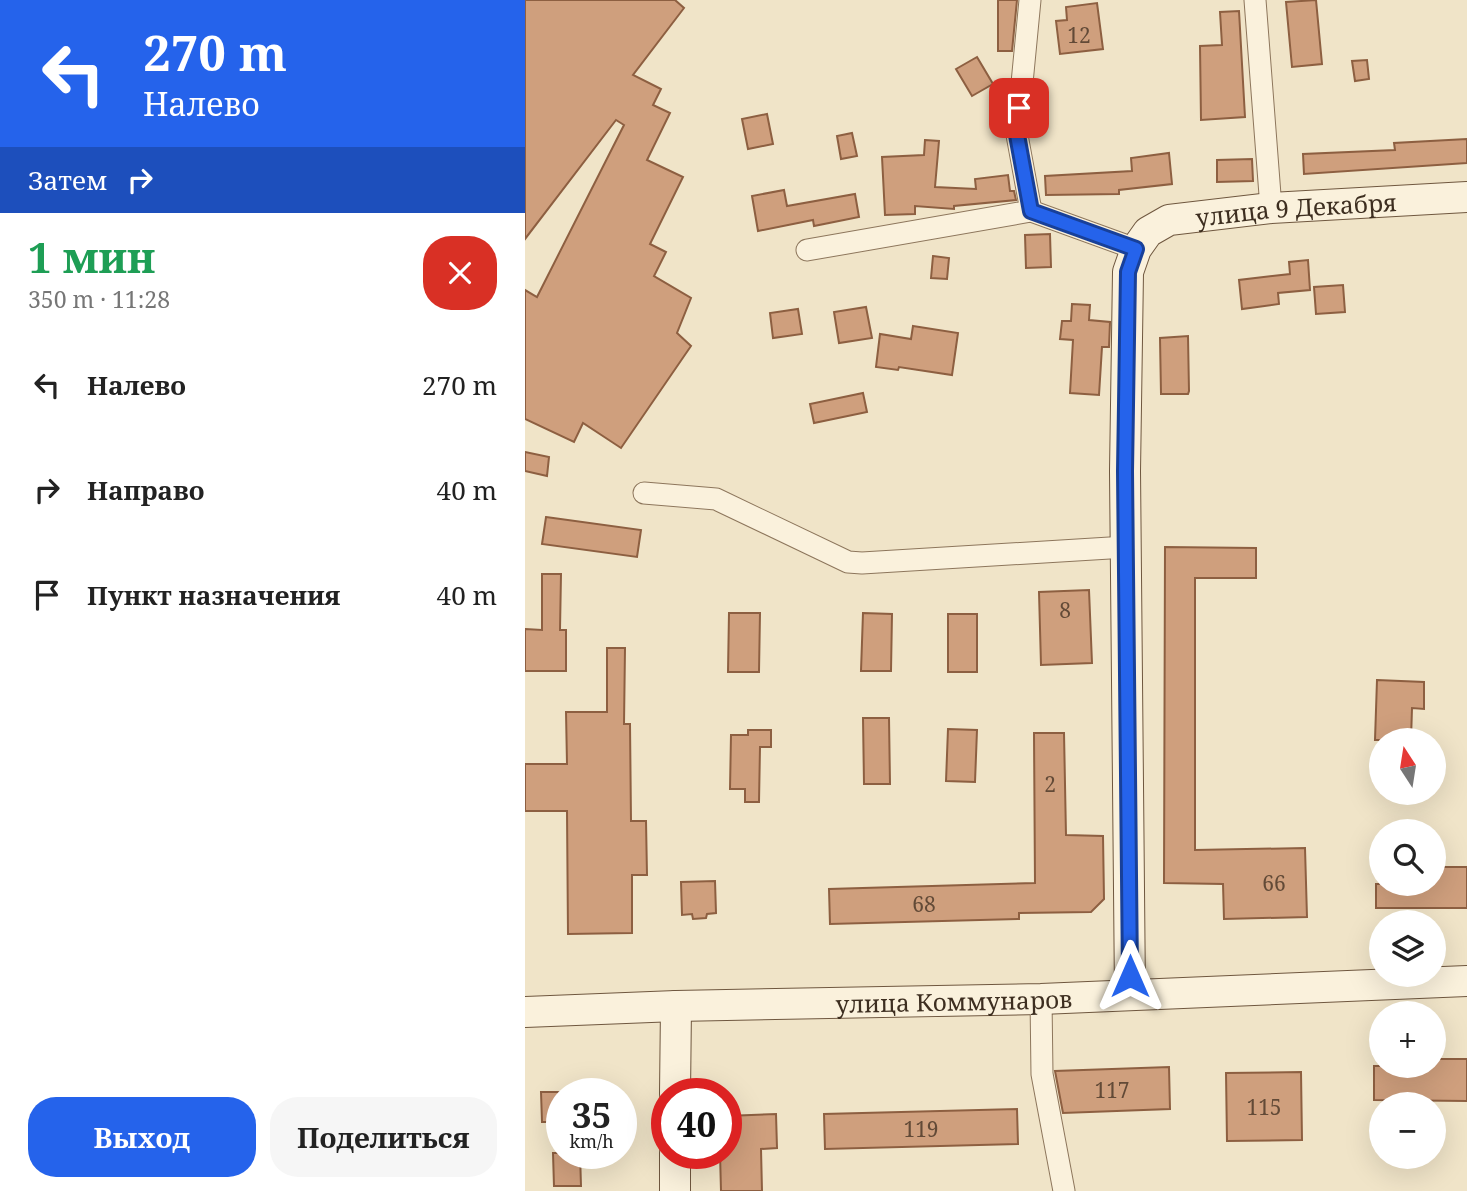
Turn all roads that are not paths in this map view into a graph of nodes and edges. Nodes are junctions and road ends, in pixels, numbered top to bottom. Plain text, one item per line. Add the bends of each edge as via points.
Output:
1 (1030, 0) edge
2 (1255, 0) edge
3 (1467, 197) edge
4 (1271, 208) junction
5 (1031, 211) junction
6 (1136, 249) junction
7 (807, 250) dead end
8 (644, 493) dead end
9 (1126, 547) junction
10 (1467, 981) edge
11 (1130, 994) junction
12 (1041, 999) junction
13 (676, 1006) junction
14 (525, 1012) edge
15 (675, 1078) edge
16 (675, 1169) edge
17 (675, 1191) edge
18 (1064, 1191) edge

1 - 5 street via 1017,135
2 - 4 street
3 - 4 street, улица 9 Декабря
4 - 6 street, улица 9 Декабря via 1169,220 1148,232
5 - 6 street
5 - 7 street
6 - 9 street via 1128,272
8 - 9 street via 716,499 848,562
9 - 11 street
10 - 11 street, улица Коммунаров
11 - 12 street, улица Коммунаров
12 - 13 street, улица Коммунаров
12 - 18 street via 1042,1074
13 - 14 street, улица Коммунаров
13 - 15 street
16 - 17 street

